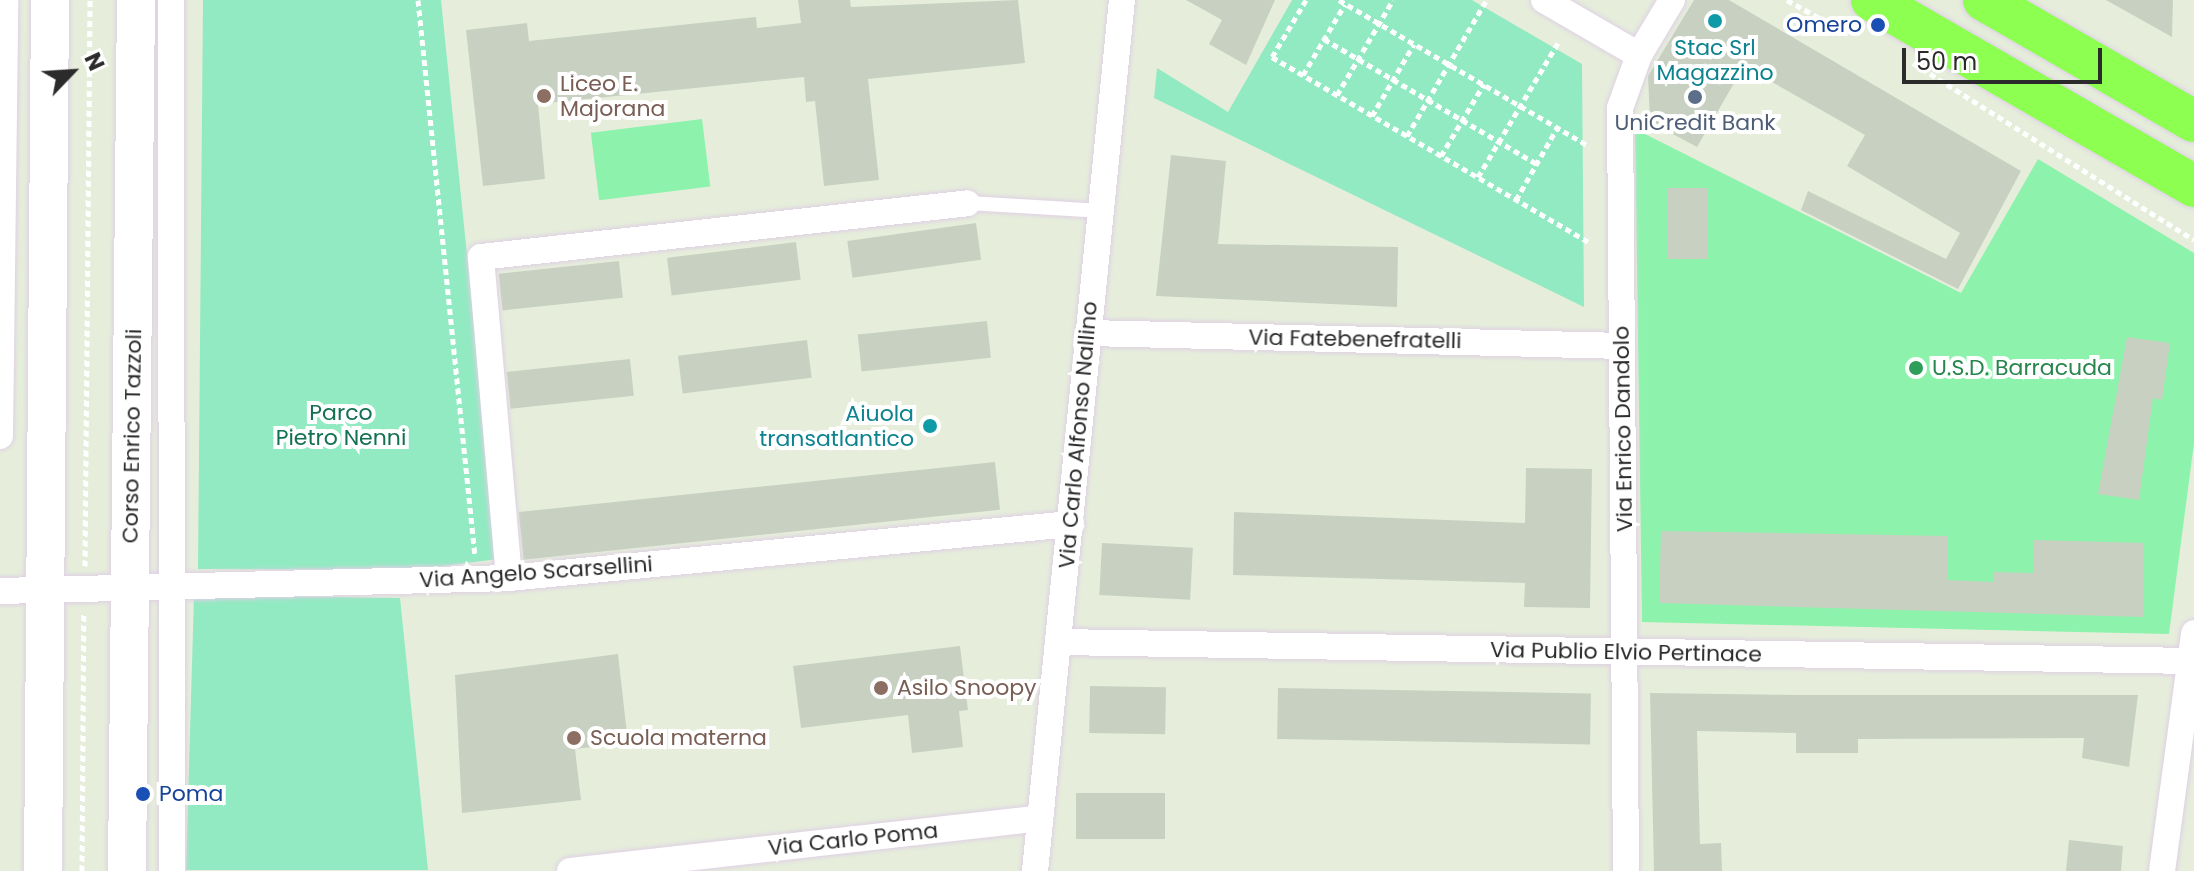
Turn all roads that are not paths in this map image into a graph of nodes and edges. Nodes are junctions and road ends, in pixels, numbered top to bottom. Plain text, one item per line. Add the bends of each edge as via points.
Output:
1 (5, 0) edge
2 (50, 0) edge
3 (136, 0) edge
4 (171, 0) edge
5 (1122, 0) edge
6 (1544, 0) edge
7 (1672, 0) edge
8 (1872, 0) edge
9 (1984, 0) edge
10 (2027, 11) edge
11 (1639, 55) junction
12 (2194, 121) edge
13 (2194, 186) edge
14 (967, 203) joint
15 (1100, 211) junction
16 (1088, 333) junction
17 (1622, 346) junction
18 (0, 436) edge
19 (1071, 524) junction
20 (509, 578) junction
21 (130, 586) junction
22 (170, 588) junction
23 (46, 589) junction
24 (0, 591) edge
25 (2194, 633) edge
26 (1058, 642) junction
27 (1625, 652) junction
28 (2192, 661) edge
29 (1040, 818) junction
30 (43, 871) edge
31 (127, 871) edge
32 (172, 871) edge
33 (570, 871) edge
34 (1035, 871) edge
35 (1626, 871) edge
36 (2162, 871) edge

1 - 18 street
2 - 23 street
3 - 21 street, Corso Enrico Tazzoli
4 - 22 street, Corso Enrico Tazzoli
5 - 15 street, Via Carlo Alfonso Nallino
6 - 11 street
7 - 11 street, Via Enrico Dandolo
8 - 13 main road
9 - 10 main road
10 - 12 main road
11 - 17 street, Via Enrico Dandolo via 1620,108
14 - 15 lane
14 - 20 street via 481,257
15 - 16 street, Via Carlo Alfonso Nallino
16 - 17 street, Via Fatebenefratelli
16 - 19 street, Via Carlo Alfonso Nallino
17 - 27 street, Via Enrico Dandolo
19 - 20 street, Via Angelo Scarsellini
19 - 26 street, Via Carlo Alfonso Nallino
20 - 22 street, Via Angelo Scarsellini
21 - 22 street, Via Angelo Scarsellini
21 - 23 street, Via Angelo Scarsellini
21 - 31 street, Corso Enrico Tazzoli
22 - 32 street, Corso Enrico Tazzoli
23 - 24 street, Via Angelo Scarsellini
23 - 30 street
25 - 28 street
26 - 27 street, Via Publio Elvio Pertinace
26 - 29 street, Via Carlo Alfonso Nallino
27 - 28 street, Via Publio Elvio Pertinace
27 - 35 street, Via Enrico Dandolo
28 - 36 street
29 - 33 street, Via Carlo Poma
29 - 34 street, Via Carlo Alfonso Nallino

